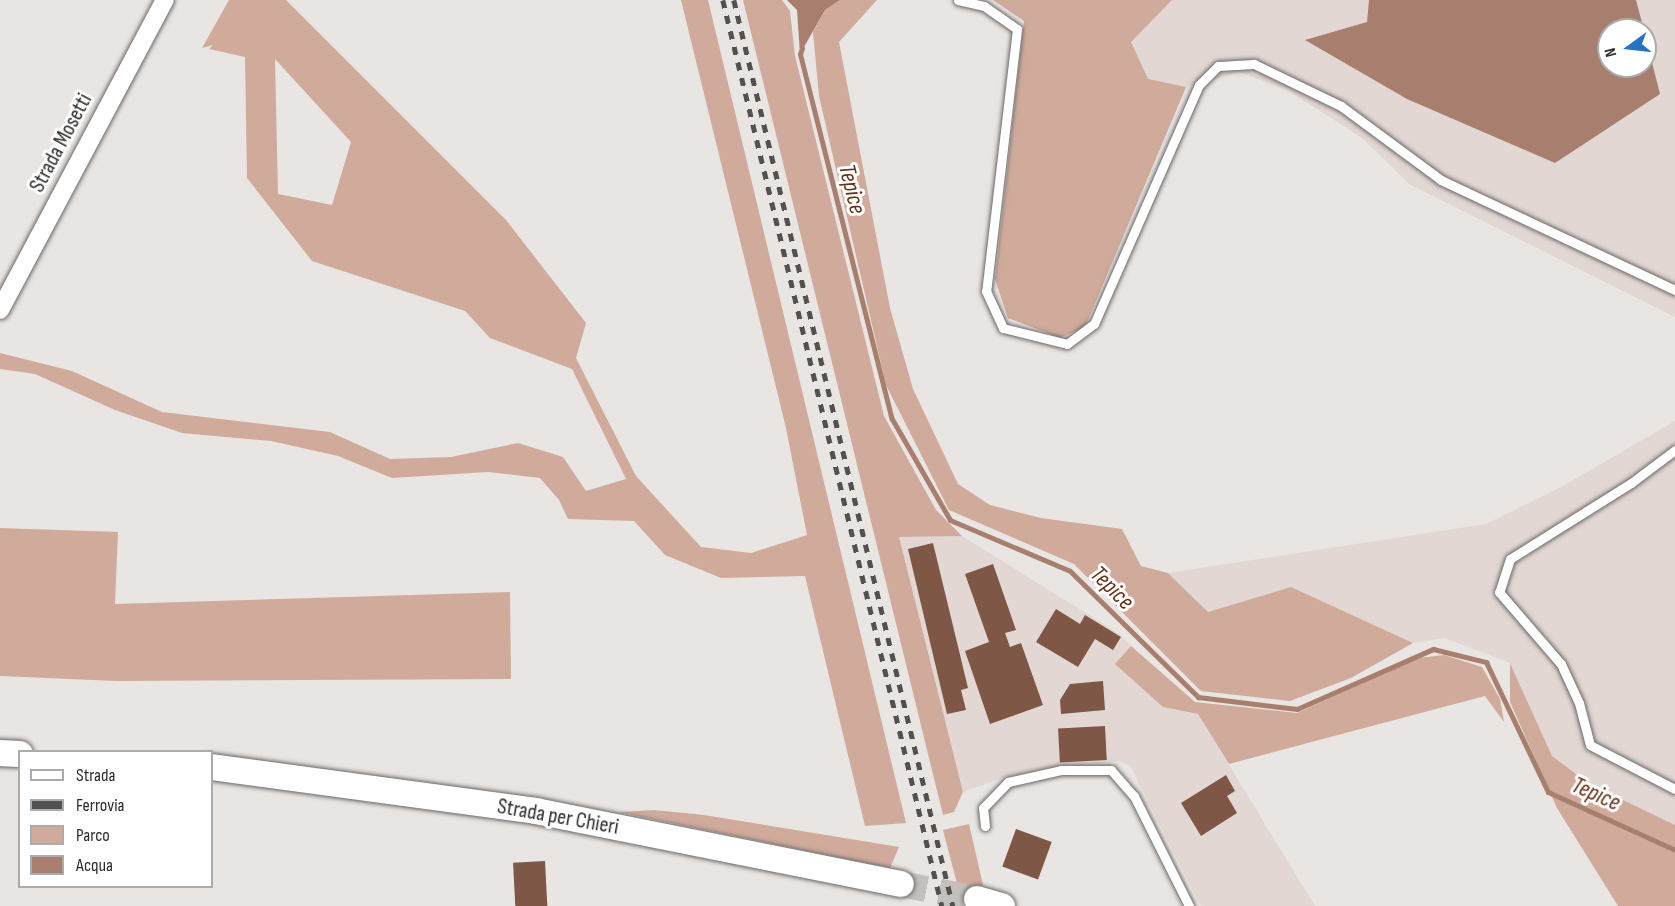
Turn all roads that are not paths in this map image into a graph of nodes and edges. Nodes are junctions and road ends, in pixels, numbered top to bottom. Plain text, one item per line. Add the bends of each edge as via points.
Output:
1 (165, 0) edge
2 (958, 0) edge
3 (1675, 290) edge
4 (0, 310) edge
5 (1675, 450) edge
6 (0, 753) edge
7 (18, 754) edge
8 (213, 767) edge
9 (1675, 789) edge
10 (985, 826) dead end
11 (901, 884) tunnel mouth
12 (977, 899) tunnel mouth
13 (1002, 906) edge
14 (1189, 906) edge

1 - 4 street, Strada Mosetti
2 - 3 lane via 984,6 1017,29 986,291 1004,328 1067,344 1094,324 1199,85 1218,66 1254,64 1331,101 1440,180
5 - 9 lane via 1631,483 1510,559 1499,592 1561,664 1579,703 1590,745
6 - 7 main road
8 - 11 main road, Strada per Chieri via 536,811
10 - 14 lane via 983,808 1008,782 1061,770 1112,770 1134,796
12 - 13 main road

